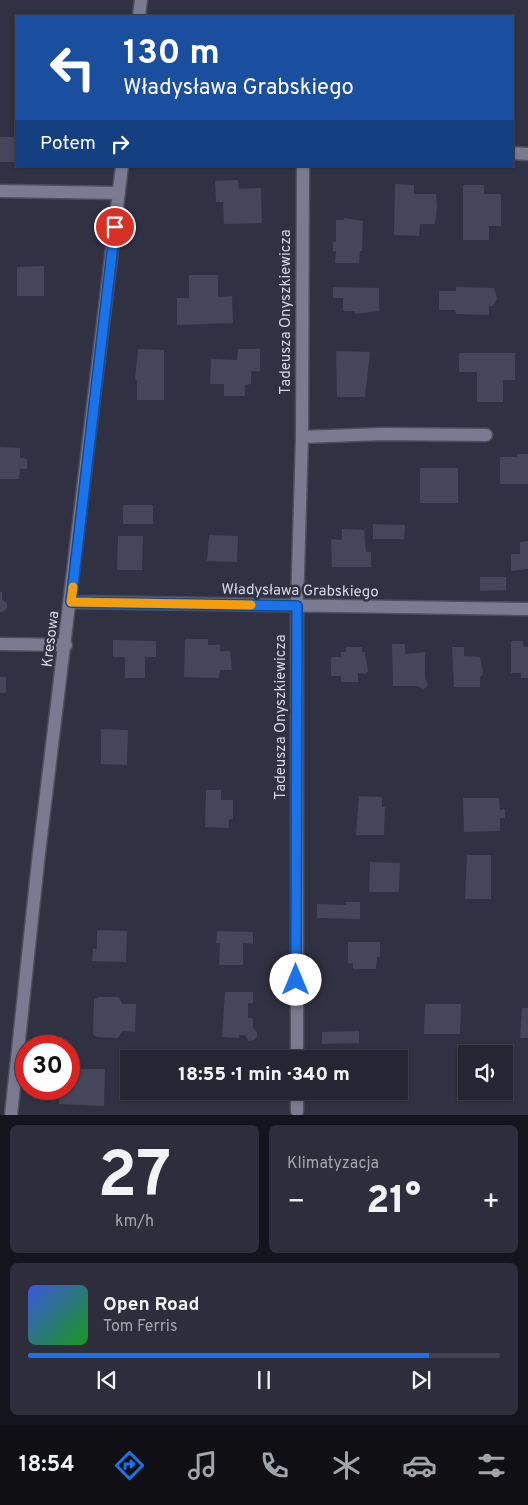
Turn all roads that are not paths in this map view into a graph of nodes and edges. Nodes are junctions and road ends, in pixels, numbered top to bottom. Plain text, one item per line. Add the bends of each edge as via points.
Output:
1 (141, 0) edge
2 (139, 15) edge
3 (514, 153) edge
4 (528, 154) edge
5 (122, 167) edge
6 (303, 167) edge
7 (0, 192) edge
8 (119, 193) junction
9 (302, 436) junction
10 (486, 436) dead end
11 (71, 602) junction
12 (297, 606) junction
13 (528, 609) edge
14 (0, 644) edge
15 (66, 645) junction
16 (297, 1050) edge
17 (297, 1100) edge
18 (297, 1111) dead end
19 (11, 1115) edge

1 - 2 street
3 - 4 street
5 - 8 street, Kresowa
6 - 9 street, Tadeusza Onyszkiewicza
7 - 8 street
8 - 11 street, Kresowa
9 - 10 street
9 - 12 street, Tadeusza Onyszkiewicza
11 - 12 street, Władysława Grabskiego
11 - 15 street, Kresowa
12 - 13 street, Władysława Grabskiego
12 - 16 street, Tadeusza Onyszkiewicza
14 - 15 street
15 - 19 street, Kresowa
17 - 18 street

